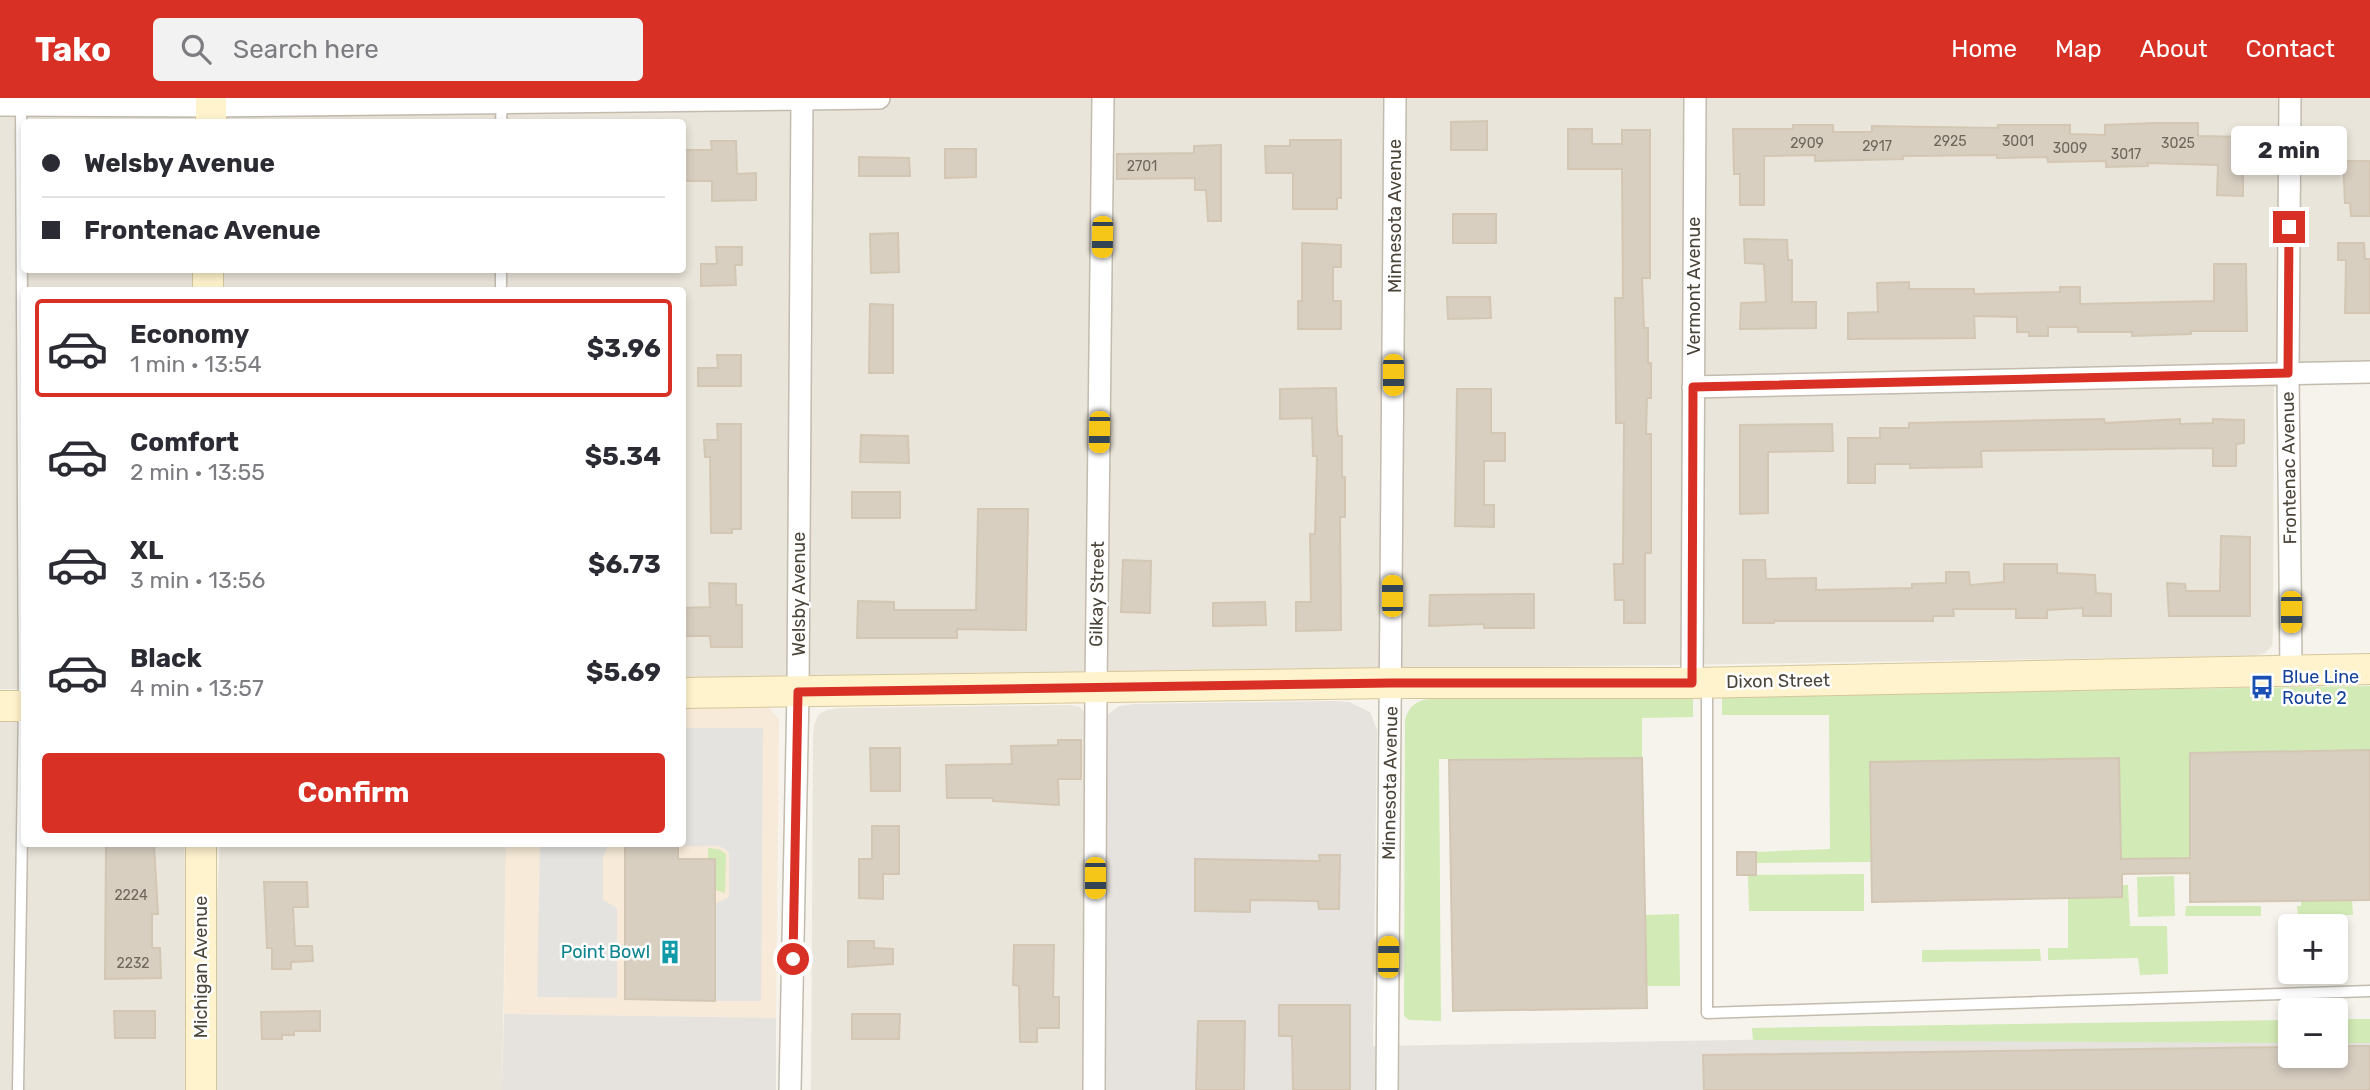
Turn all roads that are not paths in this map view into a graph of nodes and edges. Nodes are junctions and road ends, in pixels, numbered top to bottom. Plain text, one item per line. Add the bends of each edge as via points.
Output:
1 (879, 98) edge
2 (1103, 98) edge
3 (1395, 98) edge
4 (1695, 98) edge
5 (2290, 98) edge
6 (802, 99) edge
7 (14, 102) edge
8 (502, 108) edge
9 (211, 109) edge
10 (2370, 372) edge
11 (2288, 373) junction
12 (1693, 387) junction
13 (21, 525) edge
14 (2370, 669) edge
15 (2291, 670) junction
16 (1391, 683) junction
17 (1699, 683) junction
18 (1096, 688) junction
19 (798, 692) junction
20 (686, 693) edge
21 (0, 706) edge
22 (21, 706) edge
23 (22, 847) edge
24 (201, 847) edge
25 (2370, 991) edge
26 (18, 1090) edge
27 (201, 1090) edge
28 (790, 1090) edge
29 (1094, 1090) edge
30 (1387, 1090) edge

1 - 6 street
2 - 18 street, Gilkay Street
3 - 16 street, Minnesota Avenue
4 - 12 street, Vermont Avenue
5 - 11 street, Frontenac Avenue
6 - 8 street
6 - 19 street, Welsby Avenue
7 - 9 street
7 - 13 lane
8 - 9 street
10 - 11 street
11 - 12 street
11 - 15 street, Frontenac Avenue
12 - 17 street, Vermont Avenue
14 - 15 street, Dixon Street
15 - 17 street, Dixon Street
16 - 17 street, Dixon Street
16 - 18 street, Dixon Street
16 - 30 street, Minnesota Avenue
17 - 25 lane via 1707,1013
18 - 19 street, Dixon Street
18 - 29 street, Gilkay Street
19 - 20 street, Dixon Street
19 - 28 street, Welsby Avenue
21 - 22 street
23 - 26 lane
24 - 27 street, Michigan Avenue

